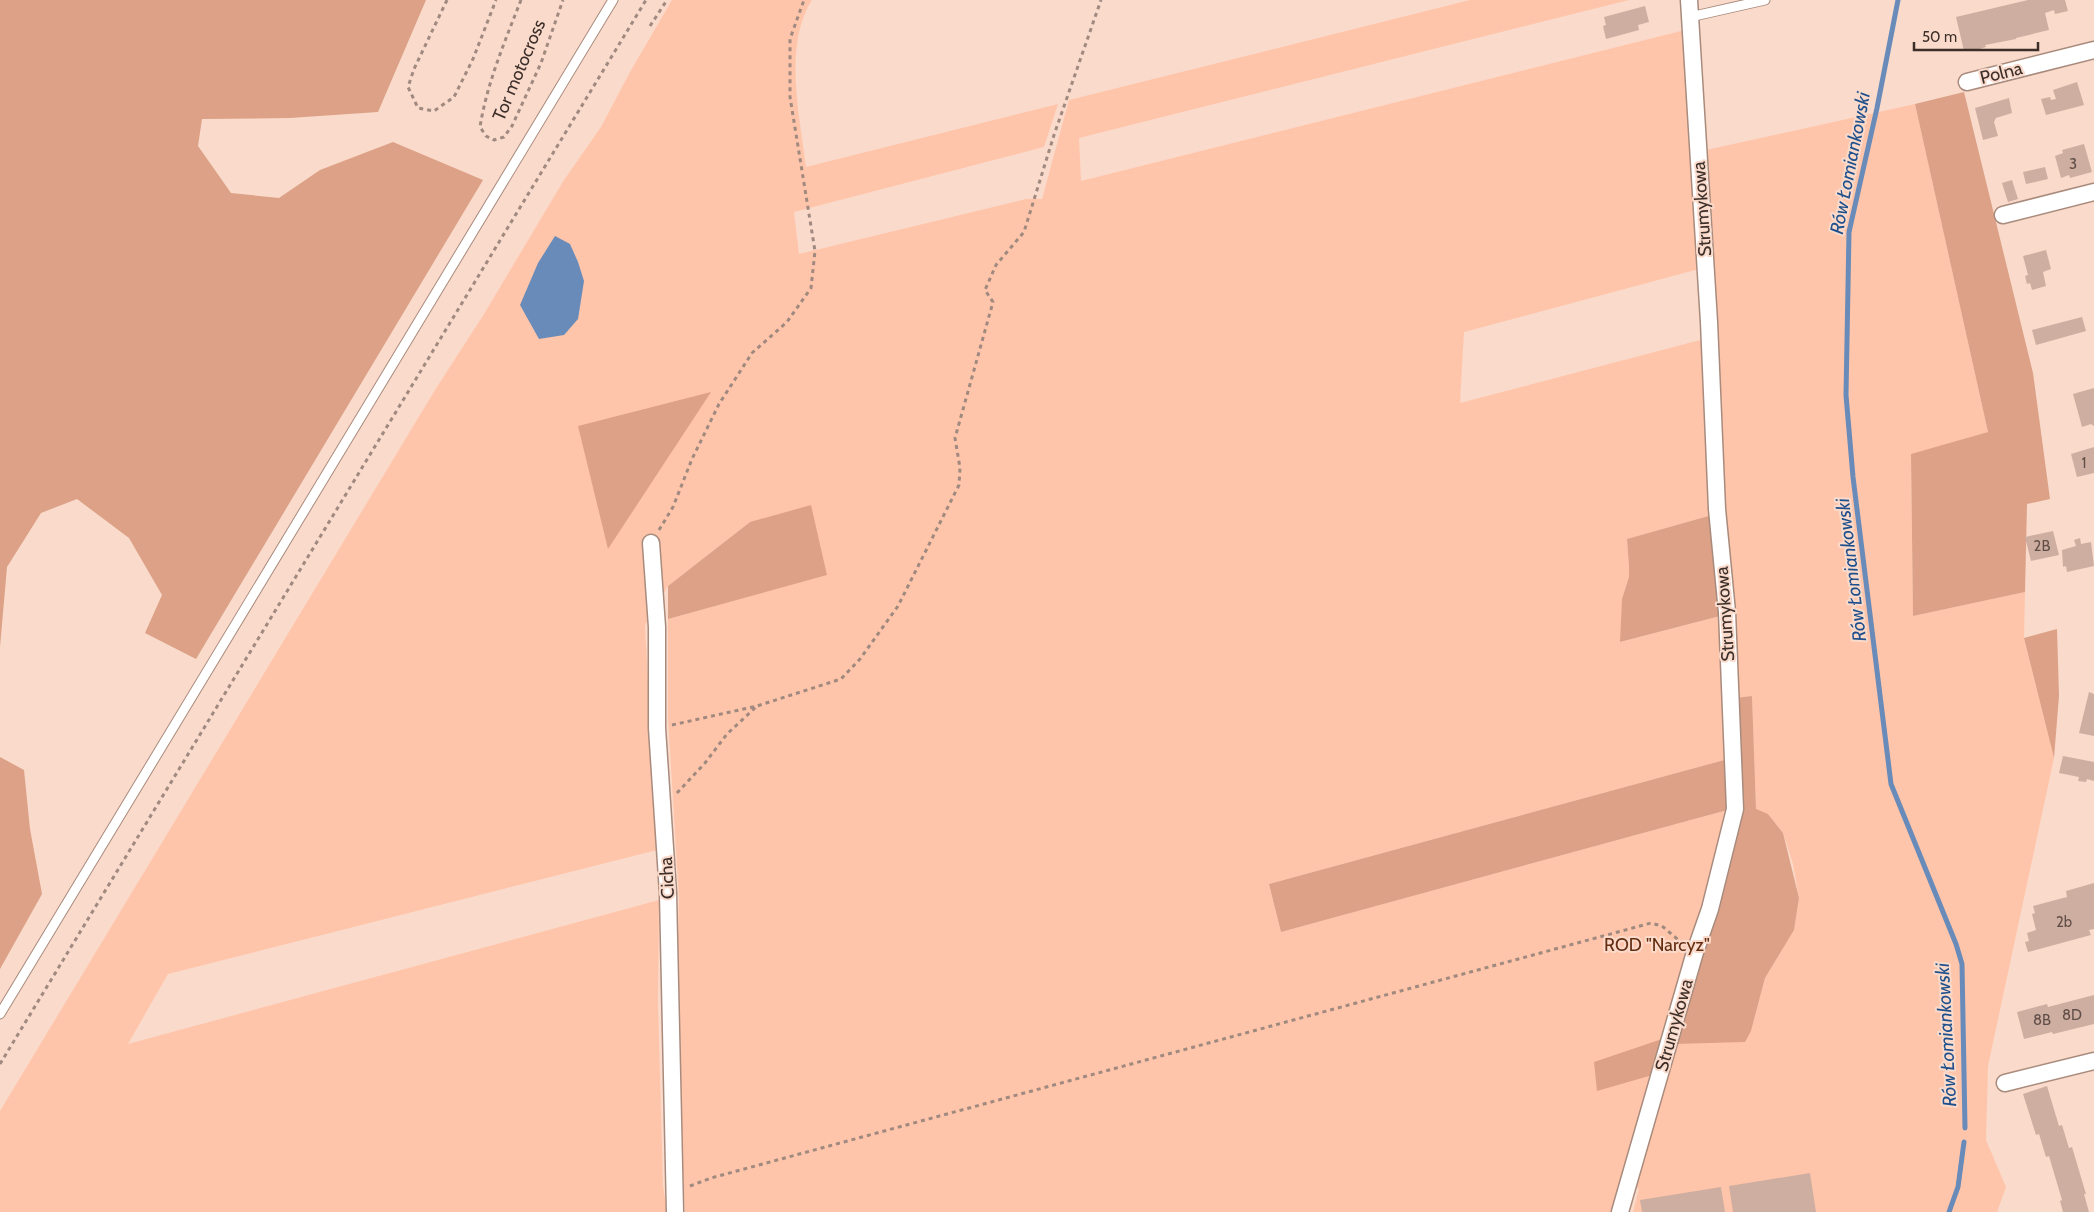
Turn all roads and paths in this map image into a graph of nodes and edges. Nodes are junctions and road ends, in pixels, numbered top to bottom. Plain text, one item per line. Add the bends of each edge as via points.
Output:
1 (447, 0) edge
2 (496, 0) edge
3 (521, 0) edge
4 (563, 0) edge
5 (613, 0) edge
6 (646, 0) edge
7 (666, 0) edge
8 (804, 0) edge
9 (1101, 0) edge
10 (1689, 0) edge
11 (1765, 0) edge
12 (1690, 16) junction
13 (650, 26) dead end
14 (2094, 50) edge
15 (1967, 82) dead end
16 (2094, 192) edge
17 (2003, 215) dead end
18 (651, 544) joint
19 (758, 706) junction
20 (657, 728) junction
21 (662, 803) junction
22 (1684, 944) dead end
23 (0, 1014) edge
24 (2094, 1062) edge
25 (0, 1064) edge
26 (2005, 1083) dead end
27 (684, 1189) dead end
28 (675, 1212) edge
29 (1620, 1212) edge

1 - 2 path via 408,87 418,108 434,111 454,97
3 - 4 path, Tor motocross via 498,58 482,116 480,127 486,136 494,140 504,137 512,126 541,63
5 - 23 lane
6 - 25 path
7 - 13 path
8 - 18 path via 790,39 790,97 815,251 811,288 787,322 752,353 719,404 673,507
9 - 19 path via 1024,232 996,265 985,290 993,302 955,438 960,486 898,606 860,659 841,678
10 - 12 street, Strumykowa
11 - 12 lane
12 - 29 street, Strumykowa via 1735,809 1710,909
14 - 15 street, Polna
16 - 17 street
18 - 20 street, Cicha via 657,627
19 - 20 path
19 - 21 path via 728,734 684,786
20 - 21 street, Cicha
21 - 28 street, Cicha via 668,892
22 - 27 path via 1662,926 1651,923 711,1178
24 - 26 street

